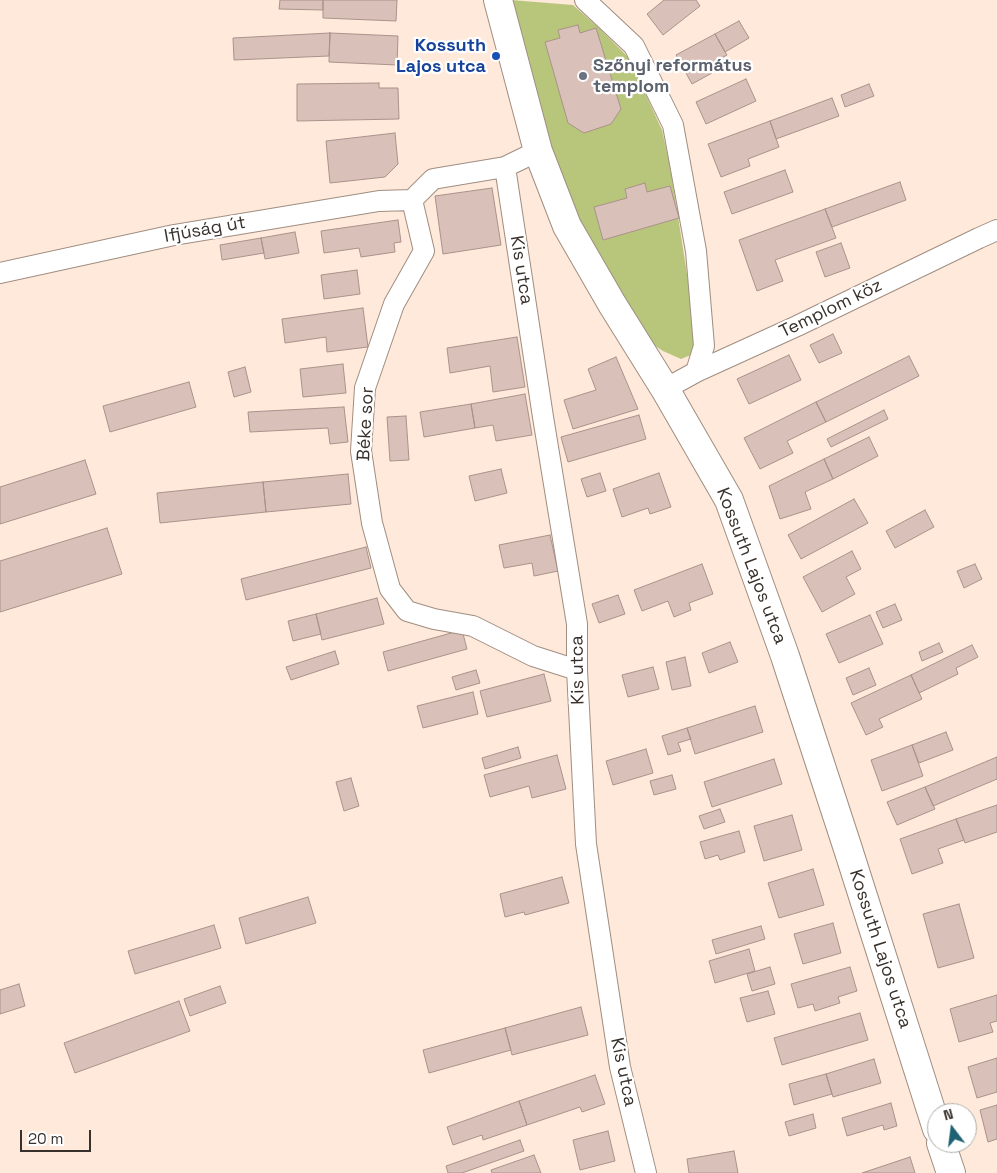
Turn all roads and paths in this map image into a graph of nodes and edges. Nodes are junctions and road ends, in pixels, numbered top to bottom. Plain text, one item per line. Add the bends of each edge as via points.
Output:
1 (498, 0) edge
2 (585, 0) edge
3 (538, 151) junction
4 (505, 167) junction
5 (412, 200) junction
6 (997, 230) edge
7 (0, 273) edge
8 (696, 372) junction
9 (665, 389) junction
10 (577, 670) junction
11 (929, 1103) edge
12 (944, 1153) edge
13 (646, 1173) edge
14 (951, 1173) edge

1 - 3 street, Kossuth Lajos utca
2 - 8 street via 634,46 673,125 696,251 704,346
3 - 4 street
3 - 9 street, Kossuth Lajos utca via 567,226
4 - 5 street via 433,179
4 - 10 street, Kis utca via 577,624
5 - 7 street, Ifjúság út via 379,201 174,235
5 - 10 street, Béke sor via 424,251 394,304 366,388 361,451 372,523 390,589 407,611 473,626 533,656
6 - 8 street, Templom köz
8 - 9 street, Templom köz
9 - 11 street, Kossuth Lajos utca via 729,500 785,656
10 - 13 street, Kis utca via 586,844 620,1067
12 - 14 street

